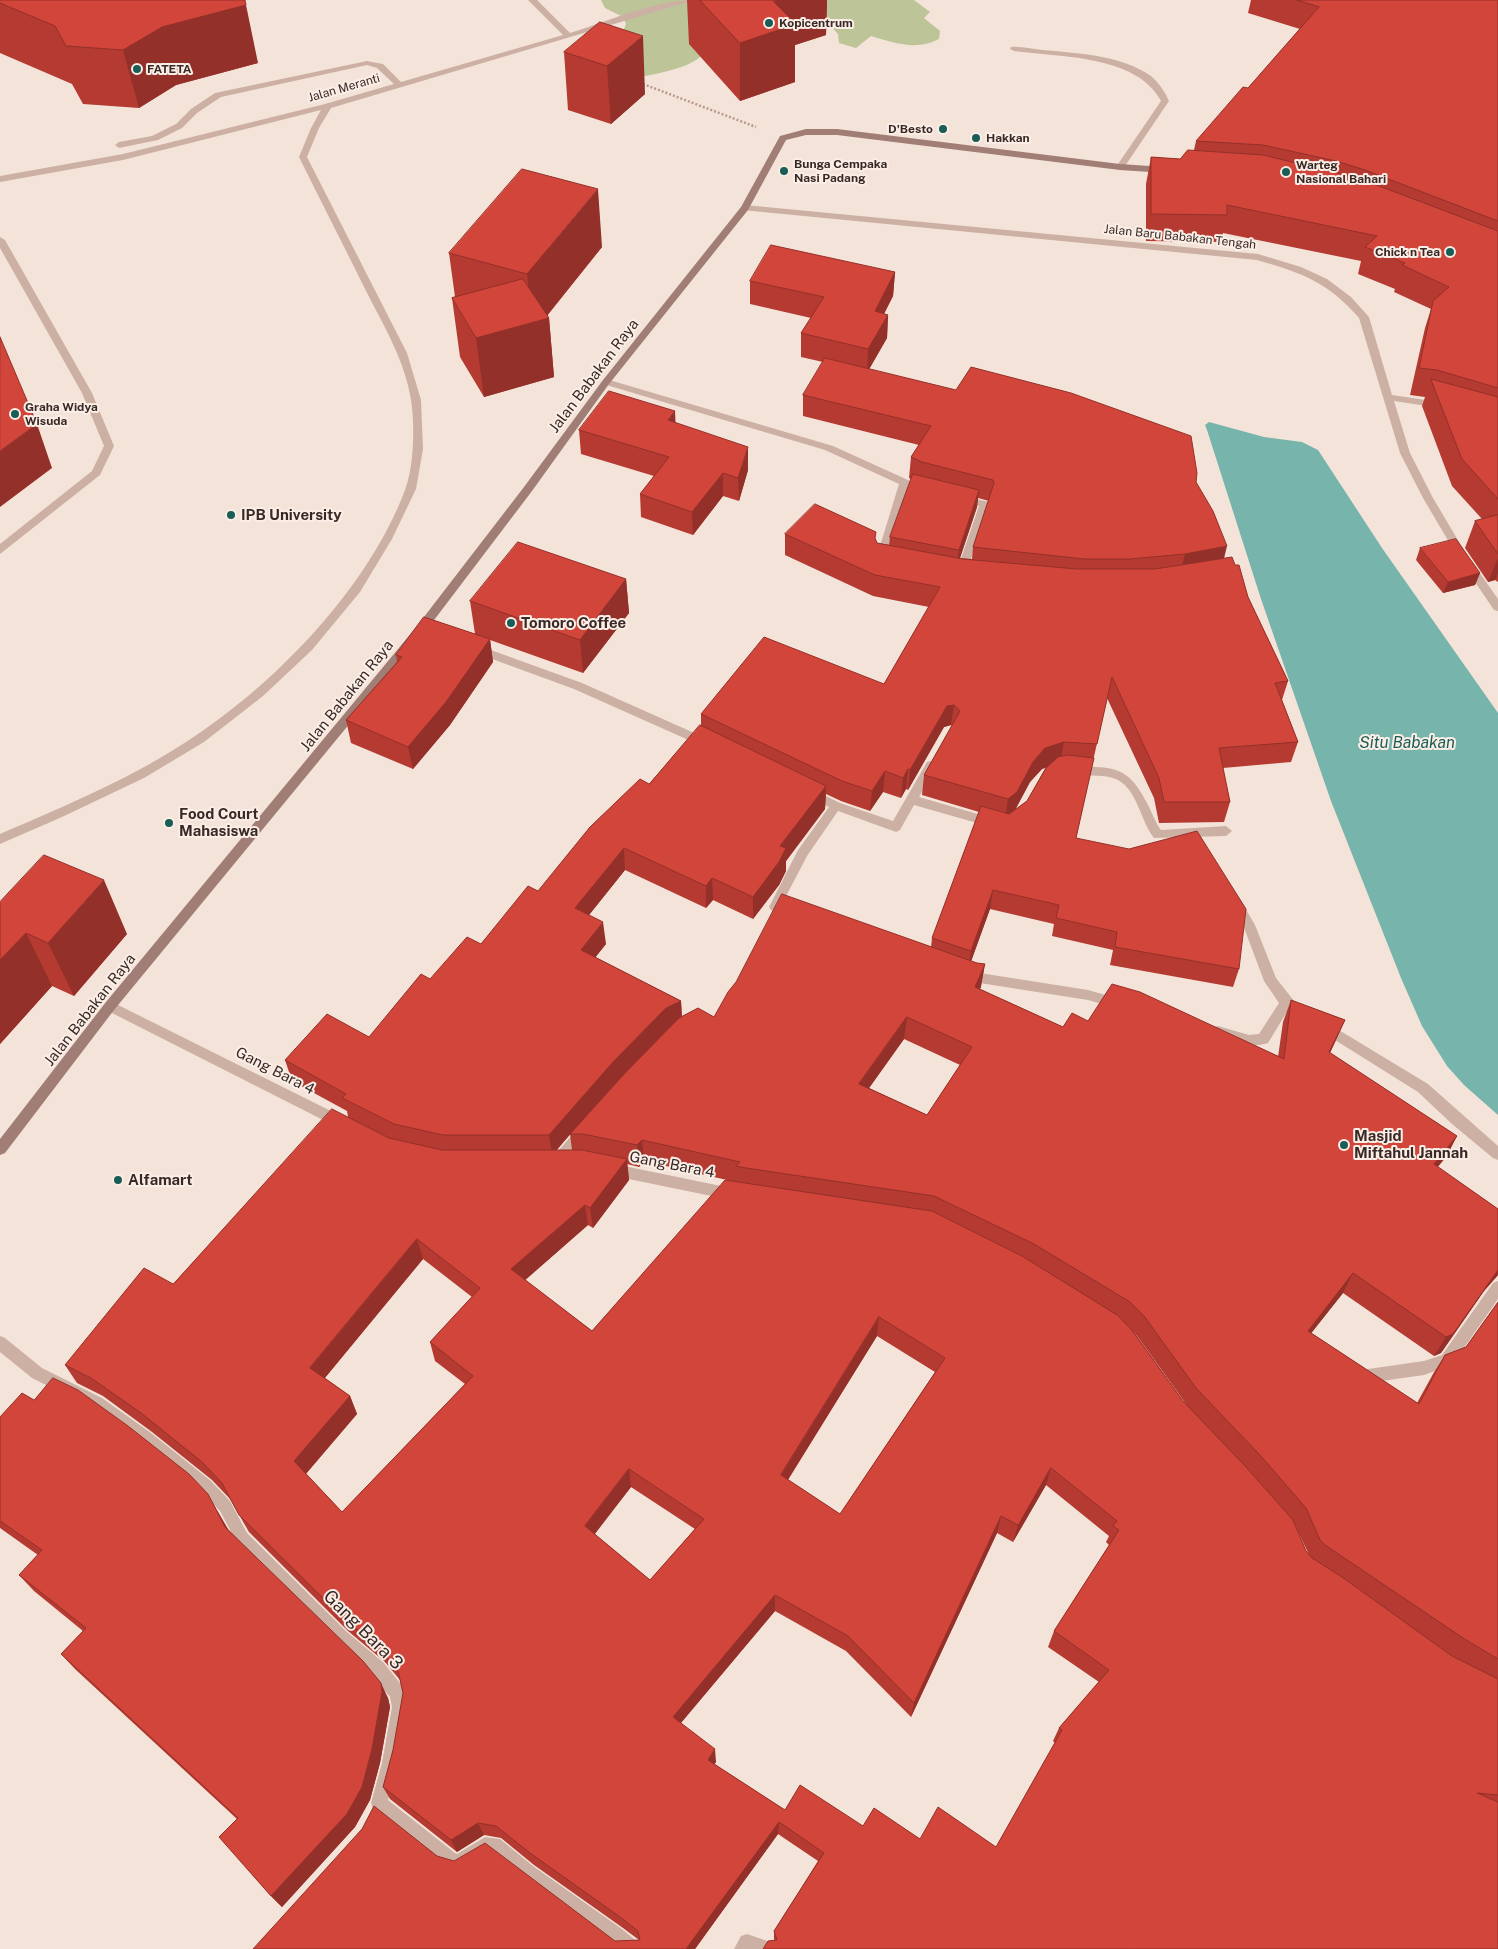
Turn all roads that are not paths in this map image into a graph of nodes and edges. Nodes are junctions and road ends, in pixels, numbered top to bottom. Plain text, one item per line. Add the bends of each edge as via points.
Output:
1 (532, 0) edge
2 (650, 0) edge
3 (690, 0) edge
4 (658, 8) junction
5 (569, 36) junction
6 (1014, 49) dead end
7 (399, 85) junction
8 (328, 106) junction
9 (119, 145) dead end
10 (1120, 167) junction
11 (1174, 170) edge
12 (0, 179) edge
13 (745, 208) junction
14 (0, 240) edge
15 (606, 382) junction
16 (1388, 397) junction
17 (1454, 409) edge
18 (906, 483) junction
19 (934, 492) edge
20 (951, 496) edge
21 (0, 550) edge
22 (889, 561) edge
23 (961, 574) edge
24 (1498, 608) edge
25 (465, 644) edge
26 (721, 750) edge
27 (936, 757) edge
28 (1065, 769) edge
29 (800, 789) edge
30 (912, 800) junction
31 (836, 806) junction
32 (1005, 826) edge
33 (1226, 831) dead end
34 (0, 838) edge
35 (1229, 892) edge
36 (802, 916) edge
37 (956, 972) edge
38 (1286, 1002) junction
39 (110, 1006) junction
40 (1135, 1008) edge
41 (1202, 1027) edge
42 (590, 1125) edge
43 (353, 1129) edge
44 (0, 1149) edge
45 (1498, 1154) edge
46 (576, 1163) edge
47 (601, 1167) edge
48 (746, 1197) edge
49 (1498, 1288) edge
50 (0, 1343) edge
51 (1361, 1377) edge
52 (379, 1803) junction
53 (371, 1818) edge
54 (632, 1949) edge
55 (742, 1949) edge
56 (767, 1949) edge

1 - 5 street
2 - 4 street
3 - 4 street, Jalan Meranti
4 - 5 street, Jalan Meranti
5 - 7 street, Jalan Meranti
6 - 10 street via 1127,68 1158,87 1165,101
7 - 8 street, Jalan Meranti
7 - 9 street via 380,66 367,63 218,95 179,126 155,138
8 - 12 street, Jalan Meranti via 123,157
8 - 34 street via 303,157 402,353 416,400 418,449 411,489 387,540 356,589 308,647 259,693 200,739 140,775
10 - 11 street
10 - 13 street, Jalan Babakan Raya via 837,132 806,132 783,138
13 - 15 street, Jalan Babakan Raya
13 - 16 street, Jalan Baru Babakan Tengah via 1266,259 1324,281 1348,299 1364,317
14 - 21 street via 87,393 109,446 96,473
15 - 18 street via 829,448
15 - 39 street, Jalan Babakan Raya via 425,630
16 - 17 street
16 - 24 street, Jalan Baru Babakan Tengah via 1405,453 1428,498
18 - 19 street
18 - 22 street via 880,559
20 - 23 street via 985,504
25 - 26 street via 578,686
27 - 30 street
28 - 33 street via 1116,773 1125,777 1133,786 1158,835
29 - 31 street
30 - 31 street via 896,827
30 - 32 street
31 - 36 street via 802,853 774,911
35 - 38 street via 1250,926 1272,982
37 - 40 street via 974,979 1088,995
38 - 41 street via 1263,1039 1249,1040
38 - 45 street via 1423,1088
39 - 43 street, Gang Bara 4
39 - 44 street, Jalan Babakan Raya
42 - 46 street via 550,1163
47 - 48 street, Gang Bara 4
49 - 51 street via 1447,1360 1424,1368
50 - 52 street, Gang Bara 3 via 37,1373 97,1403 206,1486 225,1506 242,1538 378,1669 397,1693 400,1707
52 - 53 street, Gang Bara 3
52 - 54 street via 450,1860 459,1863 485,1845 494,1845
55 - 56 street via 747,1942

